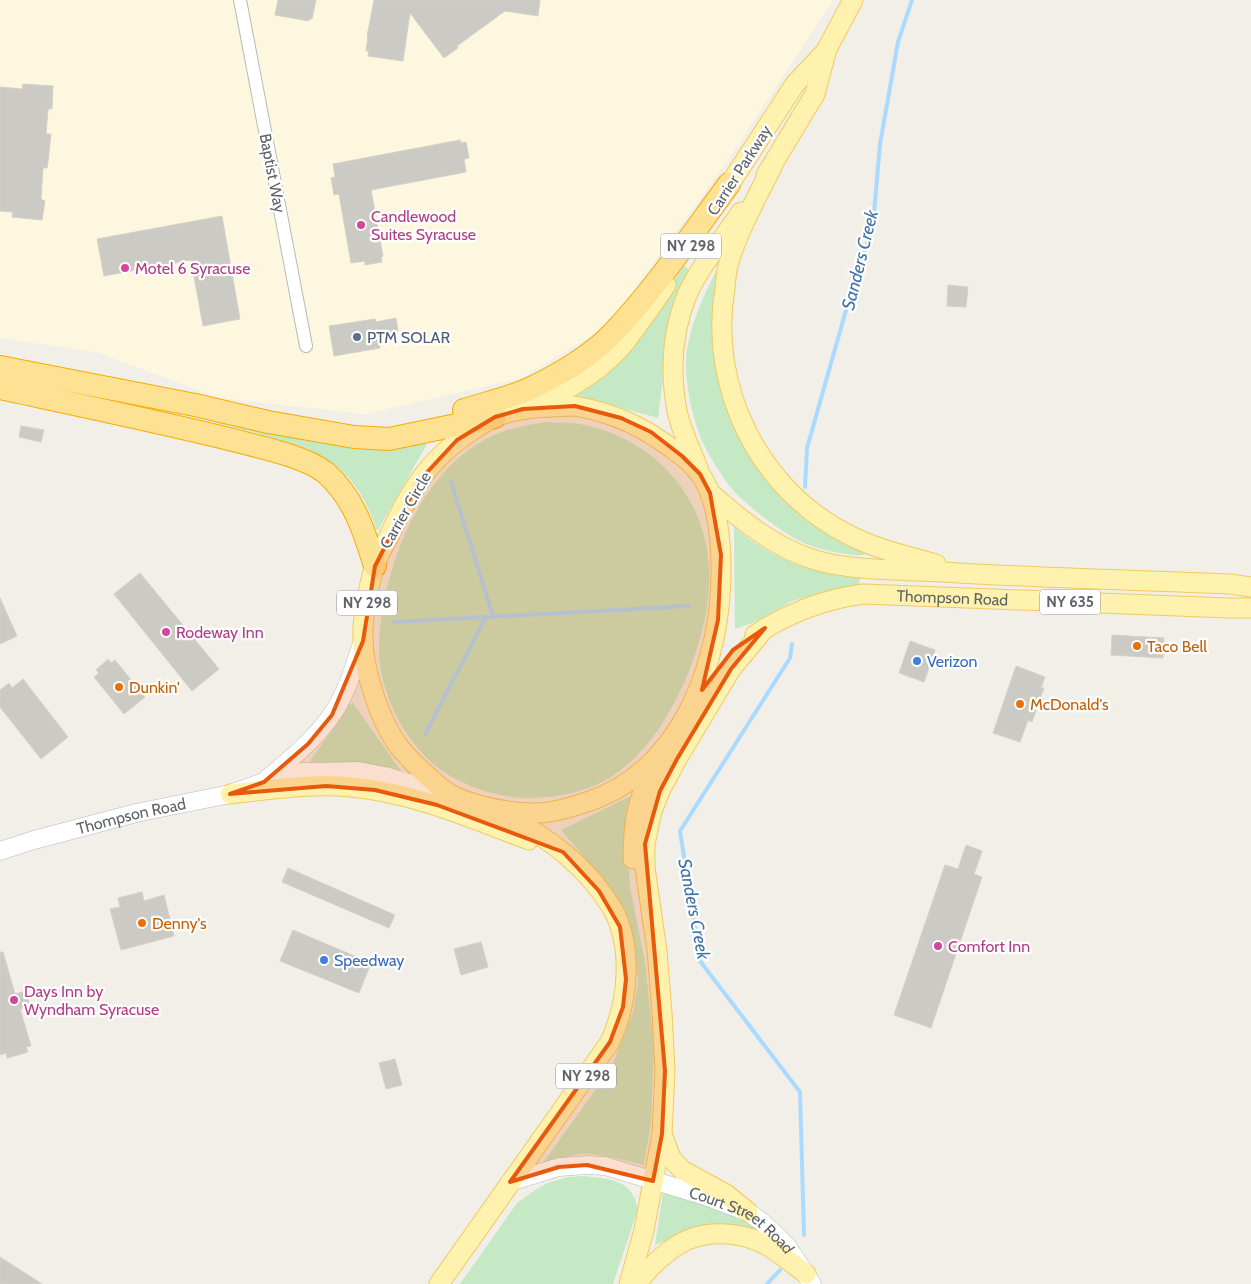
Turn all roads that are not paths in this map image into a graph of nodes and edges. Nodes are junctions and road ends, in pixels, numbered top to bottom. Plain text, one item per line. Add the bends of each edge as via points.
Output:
1 (240, 0) edge
2 (853, 0) edge
3 (827, 49) junction
4 (773, 165) junction
5 (729, 184) junction
6 (306, 346) dead end
7 (0, 367) edge
8 (0, 388) edge
9 (523, 409) junction
10 (495, 417) junction
11 (354, 437) junction
12 (700, 474) junction
13 (710, 493) junction
14 (375, 566) junction
15 (965, 573) junction
16 (1251, 587) edge
17 (1251, 608) edge
18 (765, 628) junction
19 (363, 641) junction
20 (694, 701) junction
21 (663, 751) junction
22 (264, 782) junction
23 (230, 794) junction
24 (452, 796) junction
25 (487, 808) junction
26 (0, 851) edge
27 (563, 852) junction
28 (662, 1013) junction
29 (662, 1134) junction
30 (510, 1182) junction
31 (653, 1182) junction
32 (748, 1212) junction
33 (809, 1279) edge
34 (439, 1284) edge
35 (629, 1284) edge
36 (636, 1284) edge

1 - 6 street, Baptist Way
2 - 3 main road, Carrier Parkway / NY 298
3 - 4 main road, Carrier Parkway / NY 298 via 815,94
3 - 5 main road, Carrier Parkway / NY 298 via 795,84
4 - 12 main road, Carrier Parkway / NY 298 via 697,278 688,295 678,331 672,377 677,413
4 - 15 main road via 729,262 722,307 721,341 725,373 749,439 766,465 798,500 819,517 850,536
5 - 9 main road, Carrier Parkway / NY 298 via 680,264 625,342 592,373
5 - 11 highway via 644,298 611,335 579,361 511,396
7 - 11 highway
8 - 14 highway via 196,431 267,449 318,468 351,503
9 - 10 main road, Carrier Circle / NY 298
9 - 12 main road, Carrier Circle via 575,406 621,418 651,432
10 - 11 highway via 389,439
10 - 14 main road, Carrier Circle / NY 298 via 457,440 419,481 399,514
12 - 13 main road, Carrier Circle / NY 298
13 - 15 main road, Thompson Road / NY 635 via 758,532 815,560 842,565
13 - 20 main road, Carrier Circle / NY 298 via 718,529 722,588 711,653
14 - 19 main road, Carrier Circle / NY 298 via 365,611
15 - 16 main road, Thompson Road / NY 635
17 - 18 main road, Thompson Road / NY 635 via 864,594 815,604
18 - 20 main road, Thompson Road / NY 635 via 733,650
18 - 28 main road via 731,669 677,759 652,811 645,844 645,868
19 - 22 street, Thompson Road via 332,715 308,744
19 - 24 main road, Carrier Circle / NY 298 via 370,681 391,733 418,767
20 - 21 main road, Carrier Circle / NY 298
21 - 25 main road, Carrier Circle via 622,787 564,810 530,814
21 - 28 main road, NY 298 via 637,807 633,842 635,890
22 - 23 street, Thompson Road
22 - 24 street, Thompson Road via 301,772 359,771
23 - 26 street, Thompson Road via 136,813
23 - 27 main road via 326,786 375,790 436,805
24 - 25 main road, Carrier Circle / NY 298
25 - 27 main road, NY 298 via 527,826
27 - 30 main road, NY 298 via 599,891 620,926 626,979 623,1007 610,1042
28 - 29 main road, NY 298 via 665,1071
29 - 31 main road, NY 298
29 - 32 main road via 671,1158 682,1170 726,1194
30 - 31 street, Court Street Road via 559,1167 587,1165 605,1166
30 - 34 main road, NY 298
31 - 32 street, Court Street Road
31 - 35 main road, NY 298
32 - 33 street, Court Street Road via 787,1246
33 - 36 main road via 766,1245 746,1236 723,1234 692,1238 678,1245

